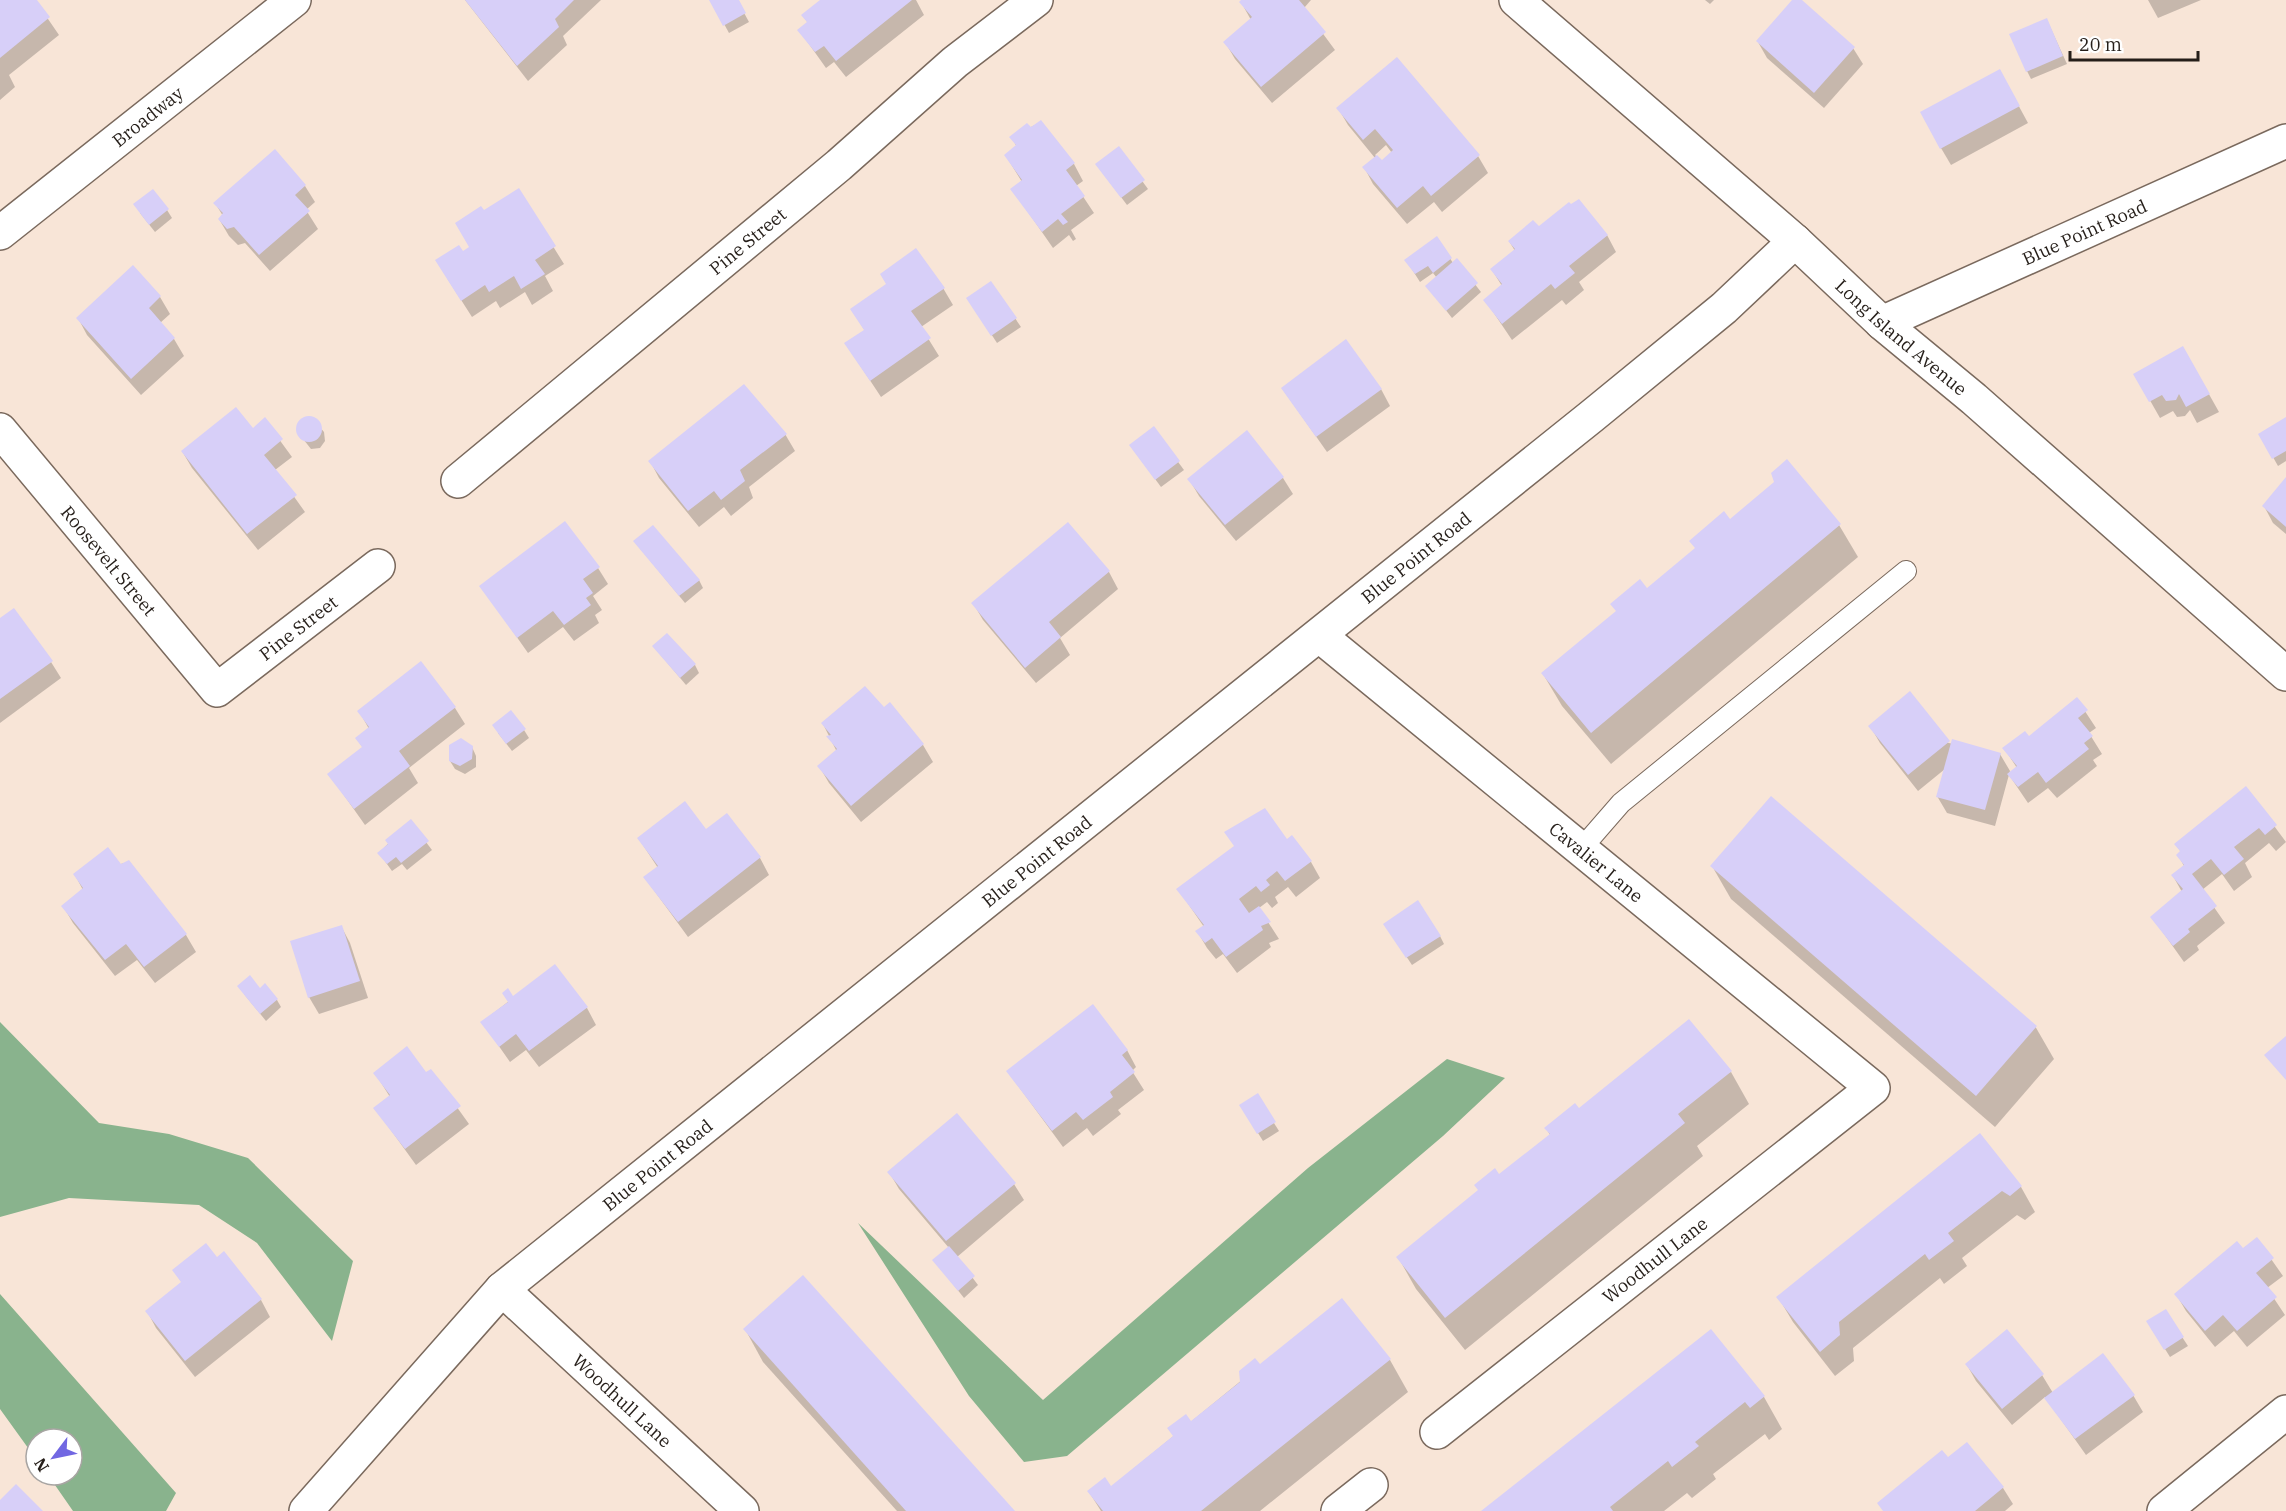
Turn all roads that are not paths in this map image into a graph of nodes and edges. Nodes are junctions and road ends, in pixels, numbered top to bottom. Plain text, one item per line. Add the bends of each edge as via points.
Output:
1 (294, 0) edge
2 (1036, 0) edge
3 (1516, 0) edge
4 (2286, 141) edge
5 (0, 233) edge
6 (1795, 241) junction
7 (1882, 323) junction
8 (0, 430) edge
9 (458, 481) dead end
10 (378, 567) dead end
11 (1906, 571) dead end
12 (1320, 636) junction
13 (2286, 674) edge
14 (218, 690) joint
15 (1581, 849) junction
16 (1873, 1088) joint
17 (502, 1289) junction
18 (2286, 1412) edge
19 (1437, 1432) dead end
20 (1371, 1485) dead end
21 (306, 1511) edge
22 (741, 1511) edge
23 (1338, 1511) edge
24 (2164, 1511) edge

1 - 5 street, Broadway
2 - 9 street, Pine Street via 955,63 839,165
3 - 6 street, Long Island Avenue
4 - 7 street, Blue Point Road
6 - 7 street, Long Island Avenue
6 - 12 street, Blue Point Road via 1724,308
7 - 13 street, Long Island Avenue
8 - 14 street, Roosevelt Street
10 - 14 street, Pine Street
11 - 15 lane via 1621,803
12 - 15 street, Cavalier Lane
12 - 17 street, Blue Point Road
15 - 16 street, Cavalier Lane
16 - 19 street, Woodhull Lane
17 - 21 street, Blue Point Road
17 - 22 street, Woodhull Lane
18 - 24 street
20 - 23 street

